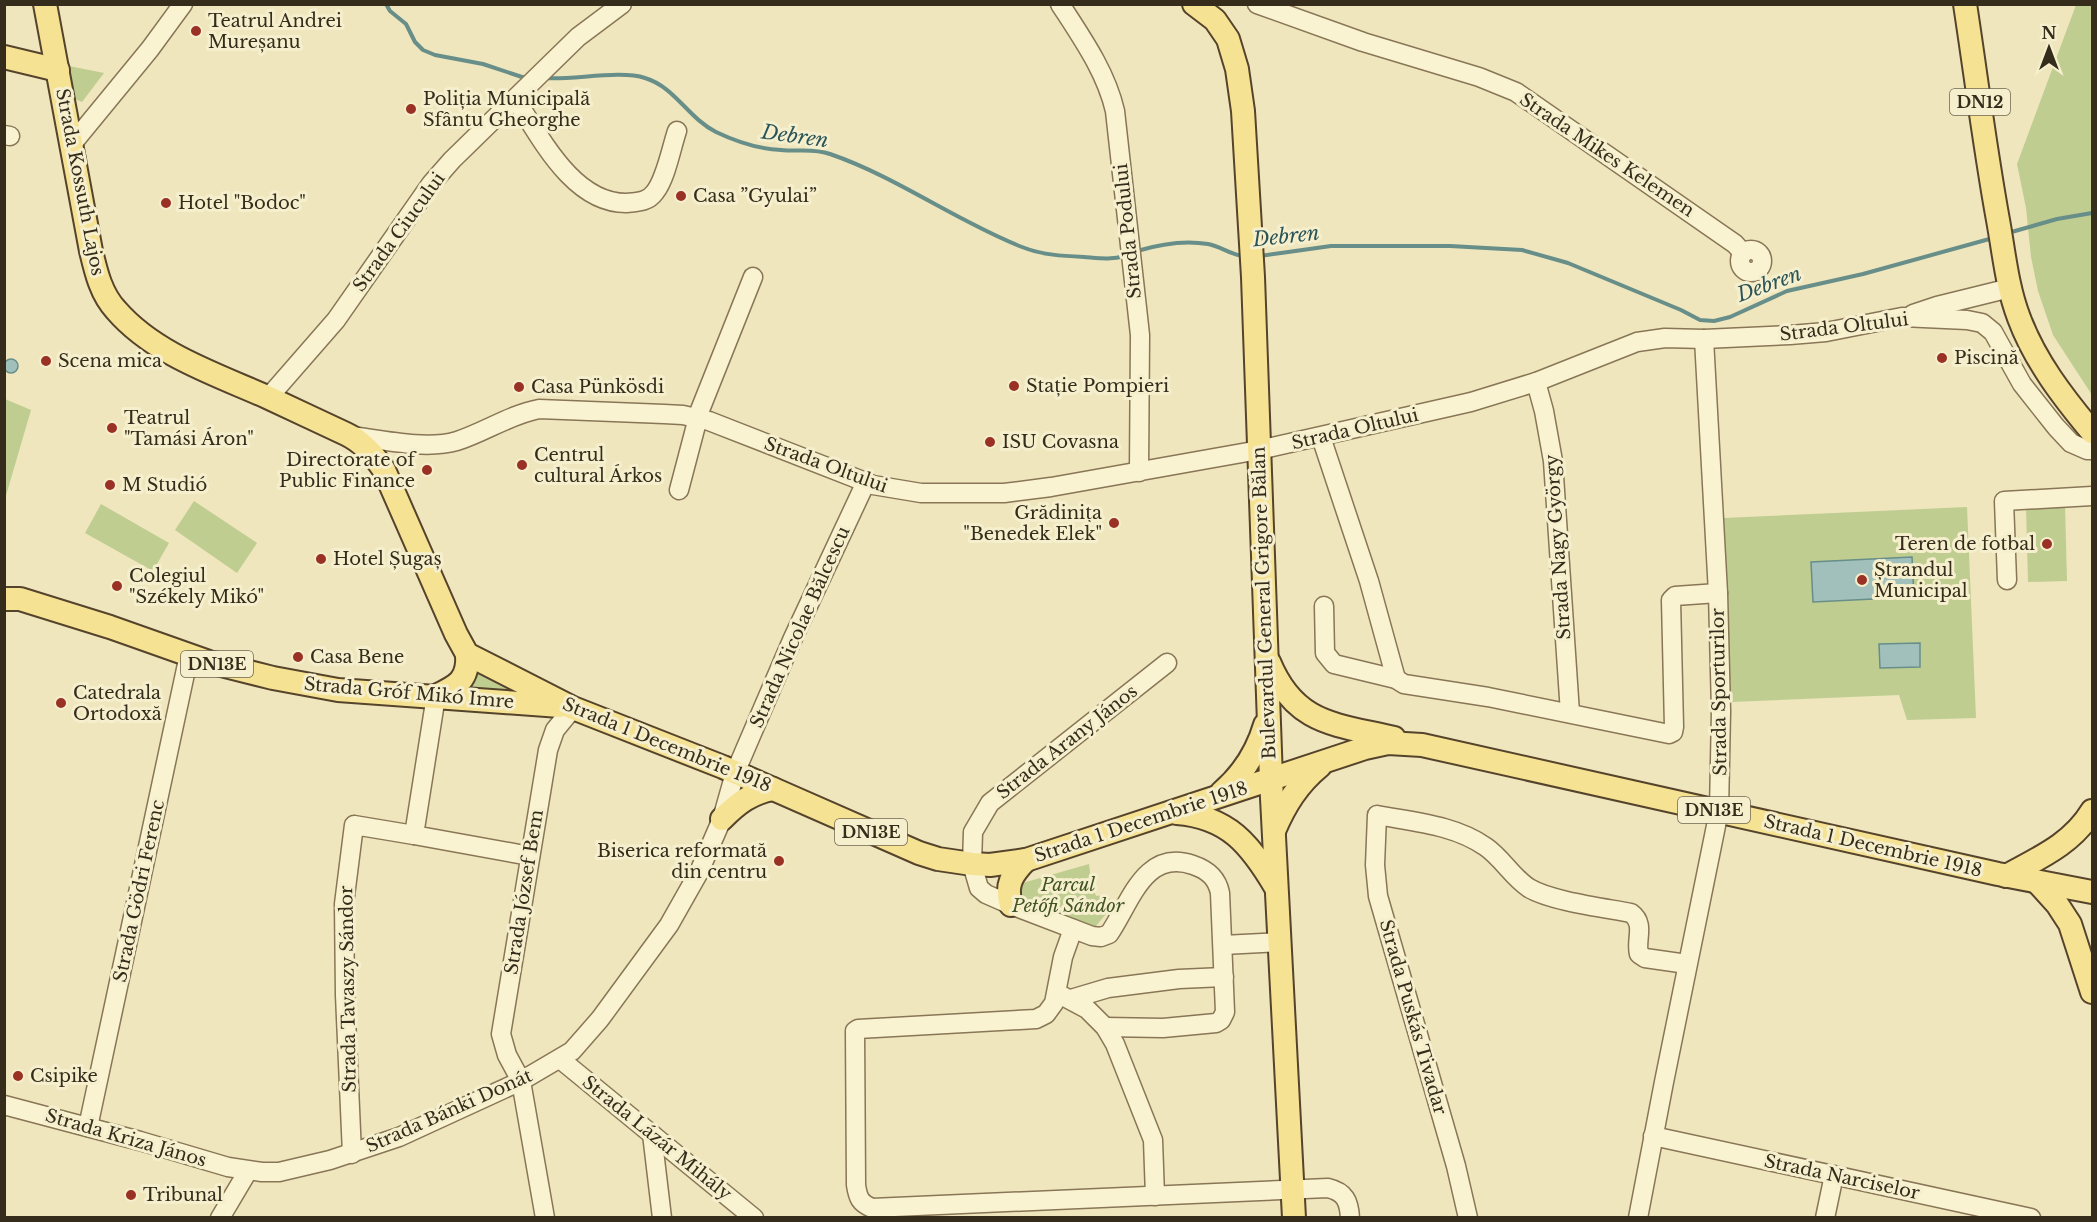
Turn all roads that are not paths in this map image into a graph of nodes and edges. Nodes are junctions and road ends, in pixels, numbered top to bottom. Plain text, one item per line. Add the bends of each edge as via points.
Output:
1 (45, 4) edge
2 (183, 4) edge
3 (621, 4) edge
4 (1060, 4) edge
5 (1257, 4) edge
6 (1965, 4) edge
7 (1206, 7) edge
8 (4, 57) edge
9 (58, 70) junction
10 (516, 100) junction
11 (102, 109) junction
12 (66, 117) junction
13 (677, 131) dead end
14 (72, 144) junction
15 (1743, 253) dead end
16 (753, 277) dead end
17 (2008, 279) junction
18 (1902, 317) junction
19 (1704, 339) junction
20 (1536, 382) junction
21 (268, 398) junction
22 (697, 418) junction
23 (2092, 432) edge
24 (351, 436) junction
25 (1321, 437) junction
26 (1259, 450) junction
27 (2092, 450) edge
28 (1139, 472) junction
29 (866, 482) junction
30 (679, 490) dead end
31 (2092, 496) edge
32 (2007, 580) dead end
33 (1718, 593) junction
34 (4, 599) edge
35 (1324, 606) dead end
36 (1265, 652) junction
37 (467, 654) junction
38 (189, 655) junction
39 (1167, 663) dead end
40 (1395, 675) junction
41 (436, 696) junction
42 (573, 708) junction
43 (1570, 713) junction
44 (1268, 715) junction
45 (1422, 745) junction
46 (1329, 760) junction
47 (735, 773) junction
48 (1271, 779) junction
49 (773, 789) junction
50 (1210, 800) junction
51 (1719, 811) junction
52 (2092, 811) edge
53 (1172, 813) junction
54 (722, 819) junction
55 (1273, 833) junction
56 (414, 835) junction
57 (530, 856) junction
58 (1026, 860) junction
59 (972, 864) junction
60 (2006, 876) junction
61 (2037, 882) junction
62 (1277, 890) junction
63 (2092, 892) edge
64 (1011, 905) junction
65 (1073, 929) junction
66 (1280, 942) junction
67 (1223, 945) junction
68 (1687, 964) junction
69 (1224, 976) junction
70 (2092, 992) edge
71 (1064, 996) junction
72 (1104, 1027) junction
73 (560, 1059) junction
74 (521, 1081) junction
75 (4, 1105) edge
76 (88, 1127) junction
77 (652, 1134) junction
78 (1653, 1136) junction
79 (352, 1154) junction
80 (248, 1171) junction
81 (1834, 1175) junction
82 (1292, 1190) junction
83 (1155, 1196) junction
84 (220, 1218) edge
85 (545, 1218) edge
86 (662, 1218) edge
87 (754, 1218) edge
88 (1294, 1218) edge
89 (1350, 1218) edge
90 (1468, 1218) edge
91 (1638, 1218) edge
92 (1825, 1218) edge
93 (2031, 1218) edge

1 - 9 main road, Strada Kossuth Lajos
2 - 11 street
3 - 10 street, Strada Ciucului via 587,30
4 - 28 street, Strada Podului via 1093,57 1113,102 1140,354
5 - 15 street, Strada Mikes Kelemen via 1479,77 1516,93 1735,243
6 - 17 main road, DN12
7 - 26 main road, Bulevardul General Grigore Bălan via 1228,39 1243,111
8 - 9 main road
9 - 12 main road, Strada Kossuth Lajos
10 - 13 street via 561,169 581,186 620,203 649,199 657,191
10 - 21 street, Strada Ciucului via 431,184 336,320
11 - 12 street
11 - 14 street
12 - 14 main road, Strada Kossuth Lajos
14 - 21 main road, Strada Kossuth Lajos via 91,252 105,294 116,311 181,359
16 - 22 street
17 - 18 street
17 - 23 main road, DN12 via 2029,342 2067,402
18 - 19 street, Strada Oltului via 1826,332
18 - 27 street, Strada Oltului via 1982,323 1993,332 2022,384 2056,427 2071,442
19 - 20 street, Strada Oltului via 1637,342
19 - 33 street, Strada Sporturilor
20 - 25 street, Strada Oltului via 1491,397
20 - 43 street, Strada Nagy György via 1553,461
21 - 24 main road
22 - 24 street, Strada Oltului via 539,410 446,443
22 - 29 street, Strada Oltului
22 - 30 street
24 - 37 main road via 370,451 384,470
25 - 26 street, Strada Oltului
25 - 40 street via 1369,581
26 - 28 street, Strada Oltului
26 - 36 main road, Bulevardul General Grigore Bălan
28 - 29 street, Strada Oltului via 994,494 921,493
29 - 47 street, Strada Nicolae Bălcescu
31 - 32 street via 2004,501
33 - 43 street via 1675,596 1671,600 1673,732
33 - 51 street, Strada Sporturilor
34 - 38 main road, Strada Gróf Mikó Imre / DN13E via 20,599
35 - 40 street via 1325,653 1334,664
36 - 44 main road, Bulevardul General Grigore Bălan
36 - 45 main road via 1282,687 1310,715
37 - 41 main road via 468,665 462,680
37 - 42 main road, Strada 1 Decembrie 1918 / DN13E
38 - 41 main road, Strada Gróf Mikó Imre / DN13E via 308,685
38 - 76 street, Strada Gödri Ferenc
39 - 59 street, Strada Arany János via 990,803 973,832
40 - 43 street via 1404,684
41 - 42 main road, Strada Gróf Mikó Imre / DN13E
41 - 56 street
42 - 47 main road, Strada 1 Decembrie 1918 / DN13E
42 - 57 street, Strada József Bem via 551,739
44 - 48 main road, Bulevardul General Grigore Bălan
44 - 50 main road via 1245,769
45 - 46 main road, Strada 1 Decembrie 1918 / DN13E via 1388,743
45 - 51 main road, Strada 1 Decembrie 1918 / DN13E
46 - 48 main road, Strada 1 Decembrie 1918 / DN13E
46 - 55 main road via 1297,788
47 - 49 main road, Strada 1 Decembrie 1918 / DN13E
47 - 54 street, Strada Nicolae Bălcescu
48 - 50 main road, Strada 1 Decembrie 1918 / DN13E
48 - 55 main road, Bulevardul General Grigore Bălan
49 - 54 main road via 746,797
49 - 59 main road, Strada 1 Decembrie 1918 / DN13E via 919,853
50 - 53 main road, Strada 1 Decembrie 1918 / DN13E
51 - 60 main road, Strada 1 Decembrie 1918 / DN13E
51 - 68 street, Strada Sporturilor
52 - 60 main road via 2082,826 2059,846
53 - 58 main road, Strada 1 Decembrie 1918 / DN13E
53 - 62 main road via 1202,817 1231,830 1250,849
54 - 73 street via 699,872 669,925 582,1042
55 - 62 main road, Bulevardul General Grigore Bălan
56 - 57 street
56 - 79 street, Strada Tavaszy Sándor via 354,825 344,904
57 - 74 street, Strada József Bem via 501,1034
58 - 59 main road, Strada 1 Decembrie 1918 / DN13E
58 - 64 main road via 1010,879
59 - 64 street via 979,888
60 - 61 main road, Strada 1 Decembrie 1918 / DN13E
61 - 63 main road, Strada 1 Decembrie 1918 / DN13E
61 - 70 main road via 2070,924
62 - 66 main road, Bulevardul General Grigore Bălan
64 - 65 street
65 - 67 street via 1092,936 1109,934 1139,882 1162,866 1182,862 1209,872 1218,883
65 - 71 street via 1063,957
66 - 67 street
66 - 82 main road, Bulevardul General Grigore Bălan
67 - 69 street
68 - 78 street, Strada Sporturilor
68 - 90 street, Strada Puskás Tivadar via 1640,954 1640,926 1631,913 1543,894 1528,888 1493,853 1468,836 1377,815 1378,896
69 - 71 street
69 - 72 street via 1225,1012 1216,1023 1163,1028
71 - 72 street via 1087,1009
71 - 83 street via 1036,1019 858,1029 858,1197 872,1209
72 - 83 street via 1153,1140
73 - 74 street, Strada Bánki Donát
73 - 77 street, Strada Lázár Mihály
74 - 79 street, Strada Bánki Donát via 399,1137
74 - 85 street, Strada József Bem
75 - 76 street, Strada Kriza János
76 - 80 street, Strada Kriza János
77 - 86 street
77 - 87 street, Strada Lázár Mihály
78 - 81 street, Strada Narciselor
78 - 91 street, Strada Sporturilor
79 - 80 street, Strada Bánki Donát via 279,1172
80 - 84 street
81 - 92 street
81 - 93 street, Strada Narciselor
82 - 83 street
82 - 88 main road, Bulevardul General Grigore Bălan
82 - 89 street via 1337,1190 1350,1206

